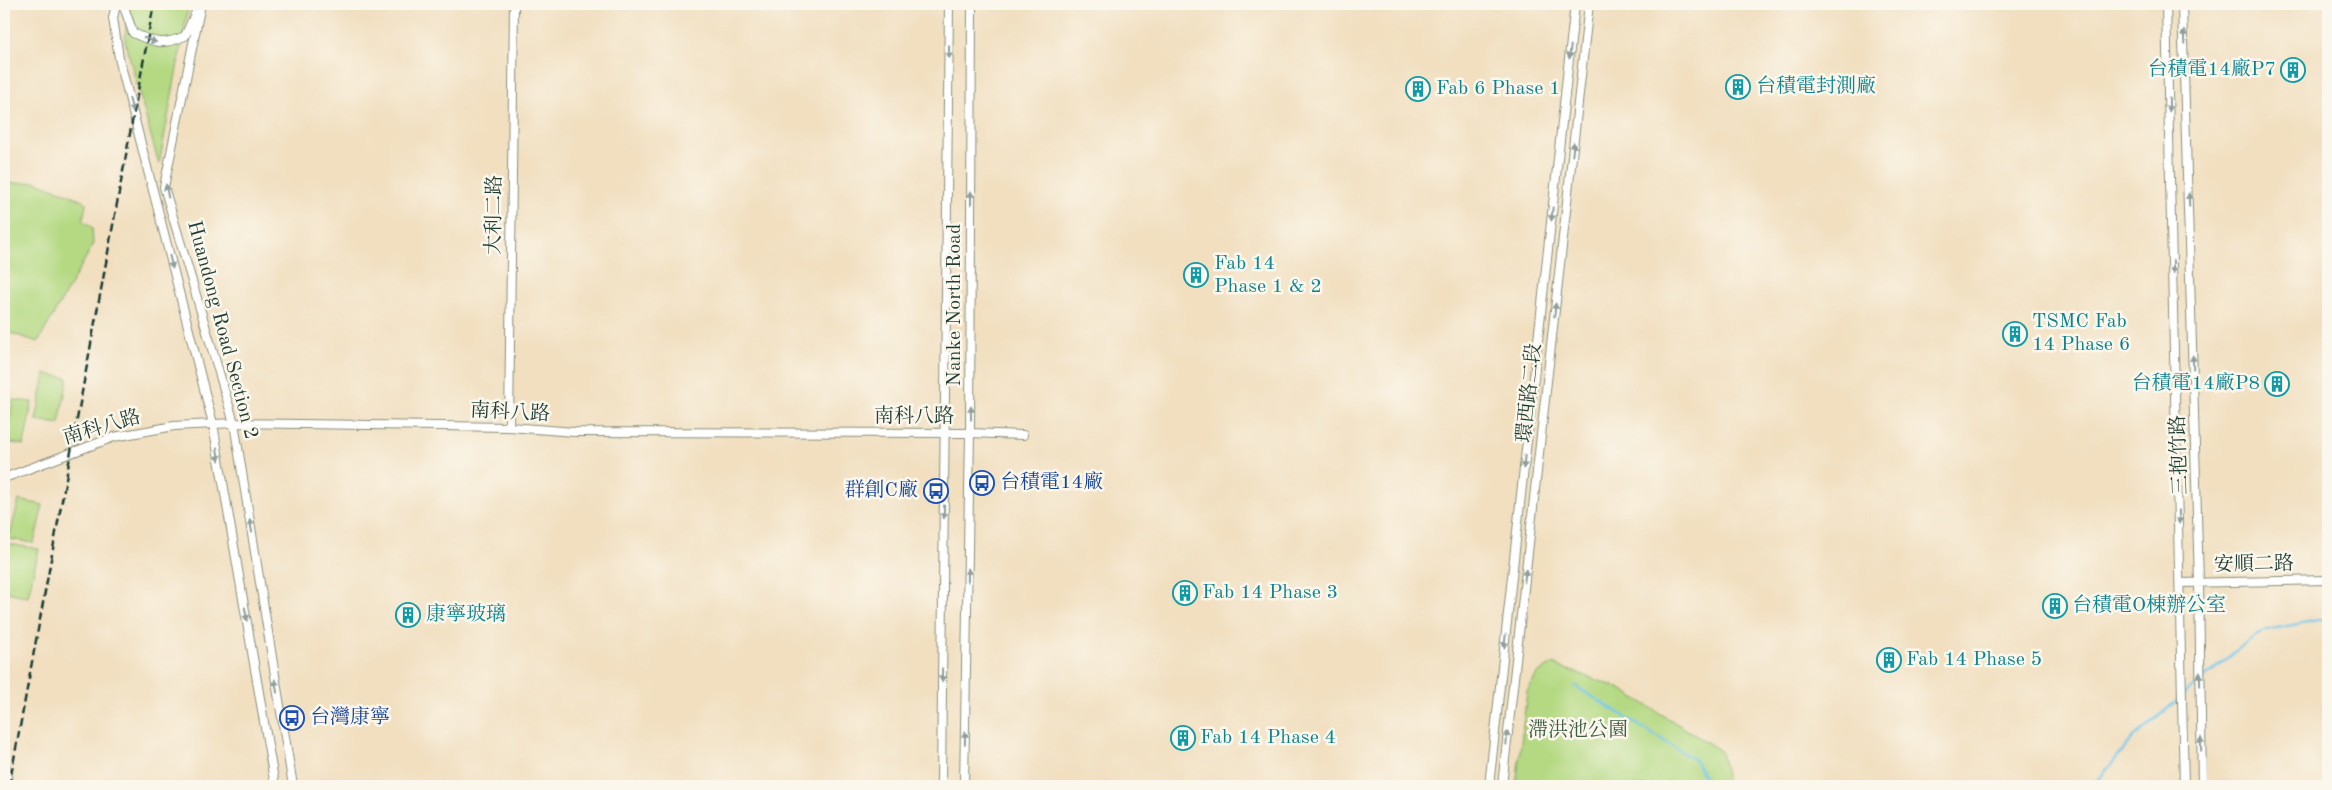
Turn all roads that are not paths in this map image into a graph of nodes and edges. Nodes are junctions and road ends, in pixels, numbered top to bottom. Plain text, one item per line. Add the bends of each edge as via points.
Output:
1 (116, 4) edge
2 (123, 4) edge
3 (200, 4) edge
4 (514, 4) edge
5 (949, 4) edge
6 (972, 4) edge
7 (1575, 4) edge
8 (1590, 4) edge
9 (2166, 4) edge
10 (2182, 4) edge
11 (234, 423) junction
12 (213, 424) junction
13 (508, 427) junction
14 (970, 433) junction
15 (945, 434) junction
16 (1023, 435) dead end
17 (4, 478) edge
18 (2328, 580) edge
19 (2180, 583) junction
20 (2199, 583) junction
21 (4, 761) edge
22 (5, 786) edge
23 (275, 786) edge
24 (293, 786) edge
25 (941, 786) edge
26 (964, 786) edge
27 (1489, 786) edge
28 (1502, 786) edge
29 (2184, 786) edge
30 (2202, 786) edge

1 -> 12 street, Huandong Road Section 2 via 113,18 119,58
2 -> 3 street via 133,33 154,43 170,43 185,36
11 -> 3 street, Huandong Road Section 2 via 164,187
4 - 13 street, 大利二路
5 -> 15 street, Nanke North Road
14 -> 6 street, Nanke North Road
7 -> 27 street, 環西路二段
28 -> 8 street, 環西路二段
9 -> 19 street, 三抱竹路
20 -> 10 street, 三抱竹路
11 - 12 street, 南科八路
11 - 13 street, 南科八路
24 -> 11 street, Huandong Road Section 2
12 - 17 street, 南科八路 via 174,426 114,437
12 -> 23 street, Huandong Road Section 2
13 - 15 street, 南科八路 via 575,432
14 - 15 street, 南科八路
14 - 16 street, 南科八路
26 -> 14 street, Nanke North Road
15 -> 25 street, Nanke North Road
18 - 20 street, 安順二路
19 - 20 street, 安順二路
19 - 29 street, 三抱竹路
30 -> 20 street, 三抱竹路
21 - 22 street

